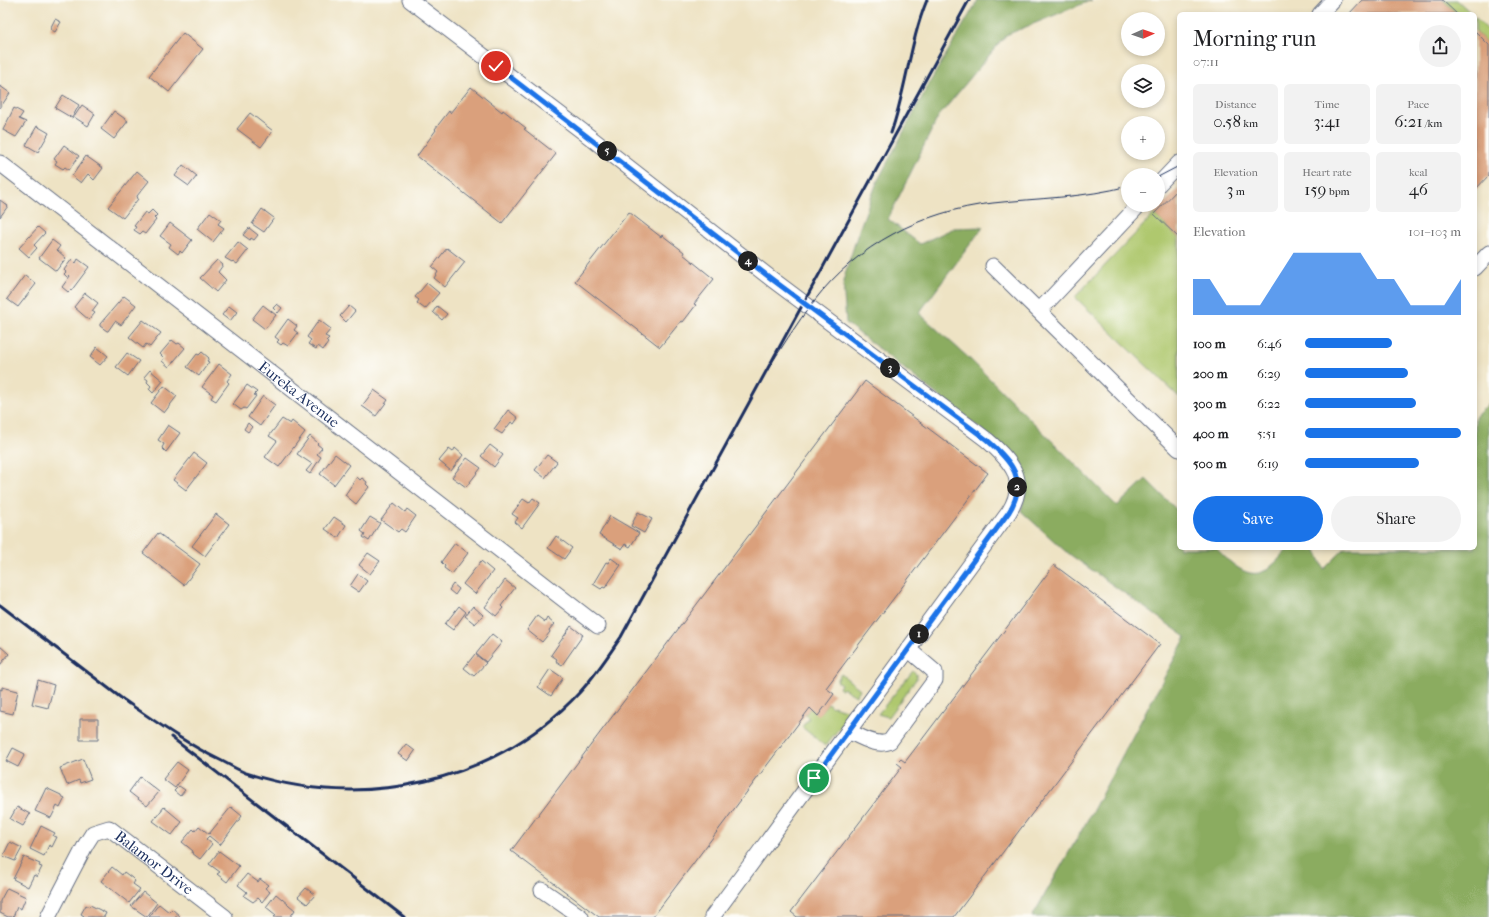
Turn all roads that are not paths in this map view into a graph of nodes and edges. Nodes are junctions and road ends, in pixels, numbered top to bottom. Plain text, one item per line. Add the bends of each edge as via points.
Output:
1 (410, 0) edge
2 (1333, 0) edge
3 (1322, 12) edge
4 (0, 163) edge
5 (1177, 165) edge
6 (1165, 178) edge
7 (1132, 212) edge
8 (1489, 253) edge
9 (993, 266) dead end
10 (1477, 266) edge
11 (1039, 311) junction
12 (1177, 447) edge
13 (598, 626) dead end
14 (908, 650) junction
15 (848, 732) junction
16 (542, 890) dead end
17 (48, 917) edge
18 (225, 917) edge
19 (581, 917) edge
20 (712, 917) edge

1 - 14 street via 773,280 1004,454 1018,485 1014,504
2 - 3 street
4 - 13 street, Eureka Avenue
5 - 6 street
7 - 11 street
8 - 10 street
9 - 11 street
11 - 12 street
14 - 15 street
14 - 15 street via 935,672 935,680 888,743 871,741
15 - 20 street
16 - 19 street
17 - 18 street, Balamor Drive via 93,833 109,828

